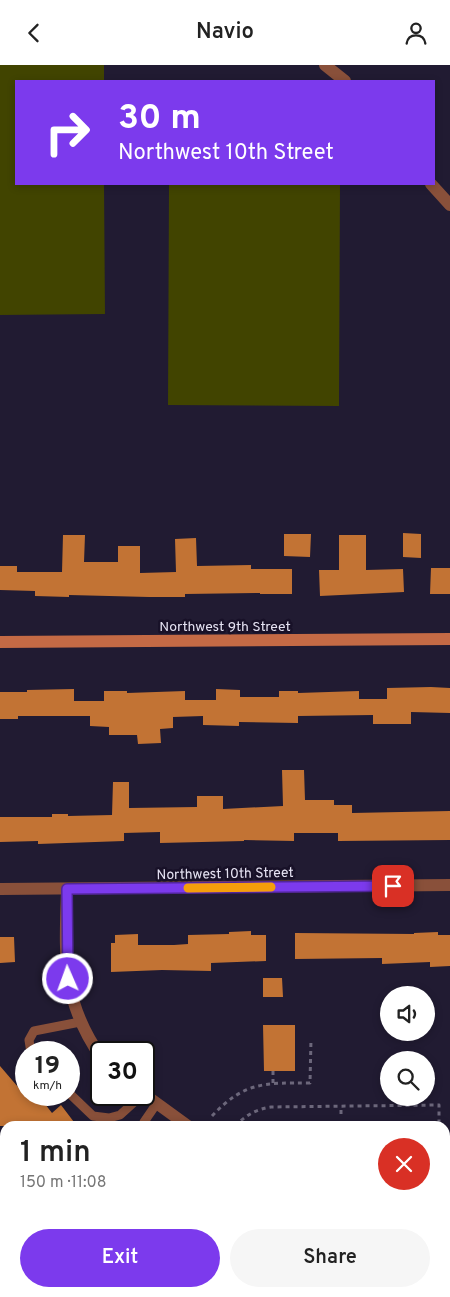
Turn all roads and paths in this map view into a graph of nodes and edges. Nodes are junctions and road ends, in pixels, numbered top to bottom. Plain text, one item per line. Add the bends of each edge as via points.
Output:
1 (325, 65) edge
2 (344, 80) edge
3 (432, 185) edge
4 (450, 205) edge
5 (450, 639) edge
6 (0, 642) edge
7 (450, 885) edge
8 (0, 889) edge
9 (67, 889) junction
10 (80, 1022) junction
11 (310, 1039) dead end
12 (28, 1041) edge
13 (90, 1041) edge
14 (273, 1071) dead end
15 (273, 1083) junction
16 (157, 1103) joint
17 (80, 1104) edge
18 (130, 1106) edge
19 (341, 1107) junction
20 (341, 1114) dead end
21 (212, 1116) dead end
22 (144, 1121) edge
23 (181, 1121) edge
24 (241, 1121) edge
25 (439, 1121) edge

1 - 2 street
3 - 4 street
5 - 6 street, Northwest 9th Street
7 - 9 street, Northwest 10th Street
8 - 9 street, Northwest 10th Street
9 - 10 street via 68,979
10 - 12 lane via 34,1031
10 - 13 street
11 - 15 path via 310,1083
14 - 15 path
15 - 21 path via 257,1085 239,1093
16 - 22 lane
16 - 23 street
17 - 18 lane via 93,1116 109,1118 120,1115
19 - 20 path
19 - 24 path via 262,1108
19 - 25 path via 439,1105

